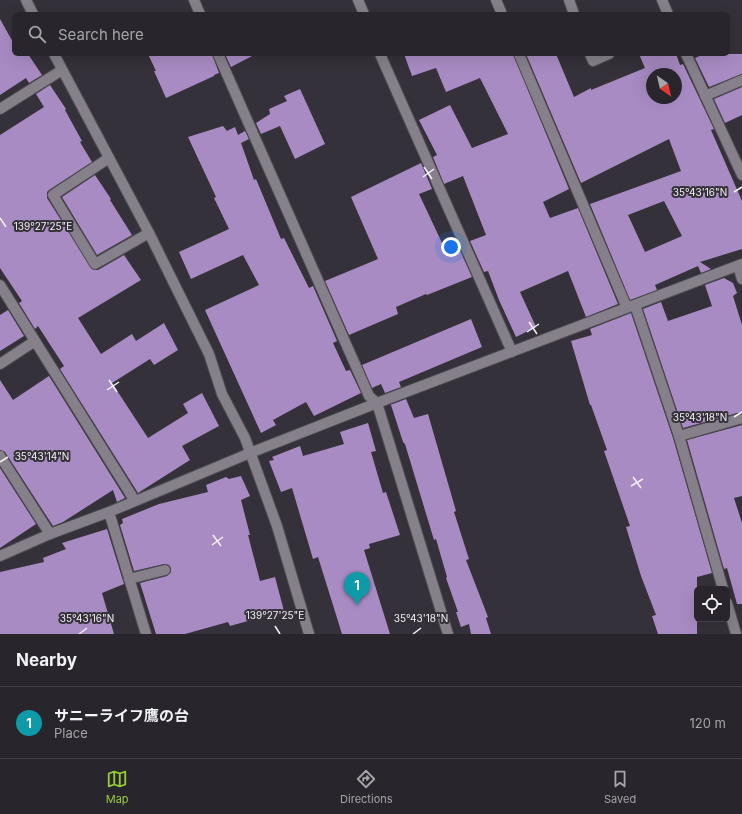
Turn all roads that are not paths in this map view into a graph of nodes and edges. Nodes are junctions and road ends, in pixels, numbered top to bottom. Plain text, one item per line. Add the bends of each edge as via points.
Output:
1 (26, 0) edge
2 (194, 0) edge
3 (358, 0) edge
4 (496, 0) edge
5 (569, 0) edge
6 (662, 0) edge
7 (32, 12) edge
8 (199, 12) edge
9 (363, 12) edge
10 (501, 12) edge
11 (573, 12) edge
12 (667, 12) edge
13 (55, 56) edge
14 (219, 56) edge
15 (381, 56) edge
16 (520, 56) edge
17 (591, 56) edge
18 (604, 56) edge
19 (687, 56) edge
20 (62, 70) junction
21 (742, 80) edge
22 (706, 96) junction
23 (0, 109) edge
24 (109, 158) junction
25 (742, 175) edge
26 (149, 233) junction
27 (740, 265) edge
28 (742, 279) edge
29 (0, 285) edge
30 (631, 306) junction
31 (35, 341) junction
32 (512, 352) junction
33 (0, 364) edge
34 (377, 403) junction
35 (739, 419) dead end
36 (679, 436) junction
37 (250, 452) junction
38 (0, 456) edge
39 (135, 501) junction
40 (109, 512) junction
41 (50, 534) junction
42 (0, 556) edge
43 (165, 570) dead end
44 (129, 579) junction
45 (722, 586) edge
46 (730, 613) edge
47 (146, 634) edge
48 (309, 634) edge
49 (448, 634) edge
50 (736, 634) edge

1 - 7 street
2 - 8 street
3 - 9 street
4 - 10 street
5 - 11 street
6 - 12 street
13 - 20 street
14 - 34 street via 369,396
15 - 32 street
16 - 30 street
17 - 18 street via 593,61
19 - 22 street
20 - 23 street
20 - 24 street
21 - 22 street
22 - 25 street
24 - 26 street
24 - 26 street via 53,195 95,264
26 - 37 street via 209,354 222,394
27 - 28 street
27 - 30 street
29 - 31 street
30 - 32 street
30 - 36 street
31 - 33 street
31 - 39 street
32 - 34 street
34 - 37 street
34 - 49 street
35 - 36 street
36 - 45 street
37 - 39 street
37 - 48 street via 277,526
38 - 41 street
39 - 40 street
40 - 41 street
40 - 44 street
41 - 42 street
43 - 44 street
44 - 47 street
46 - 50 street

